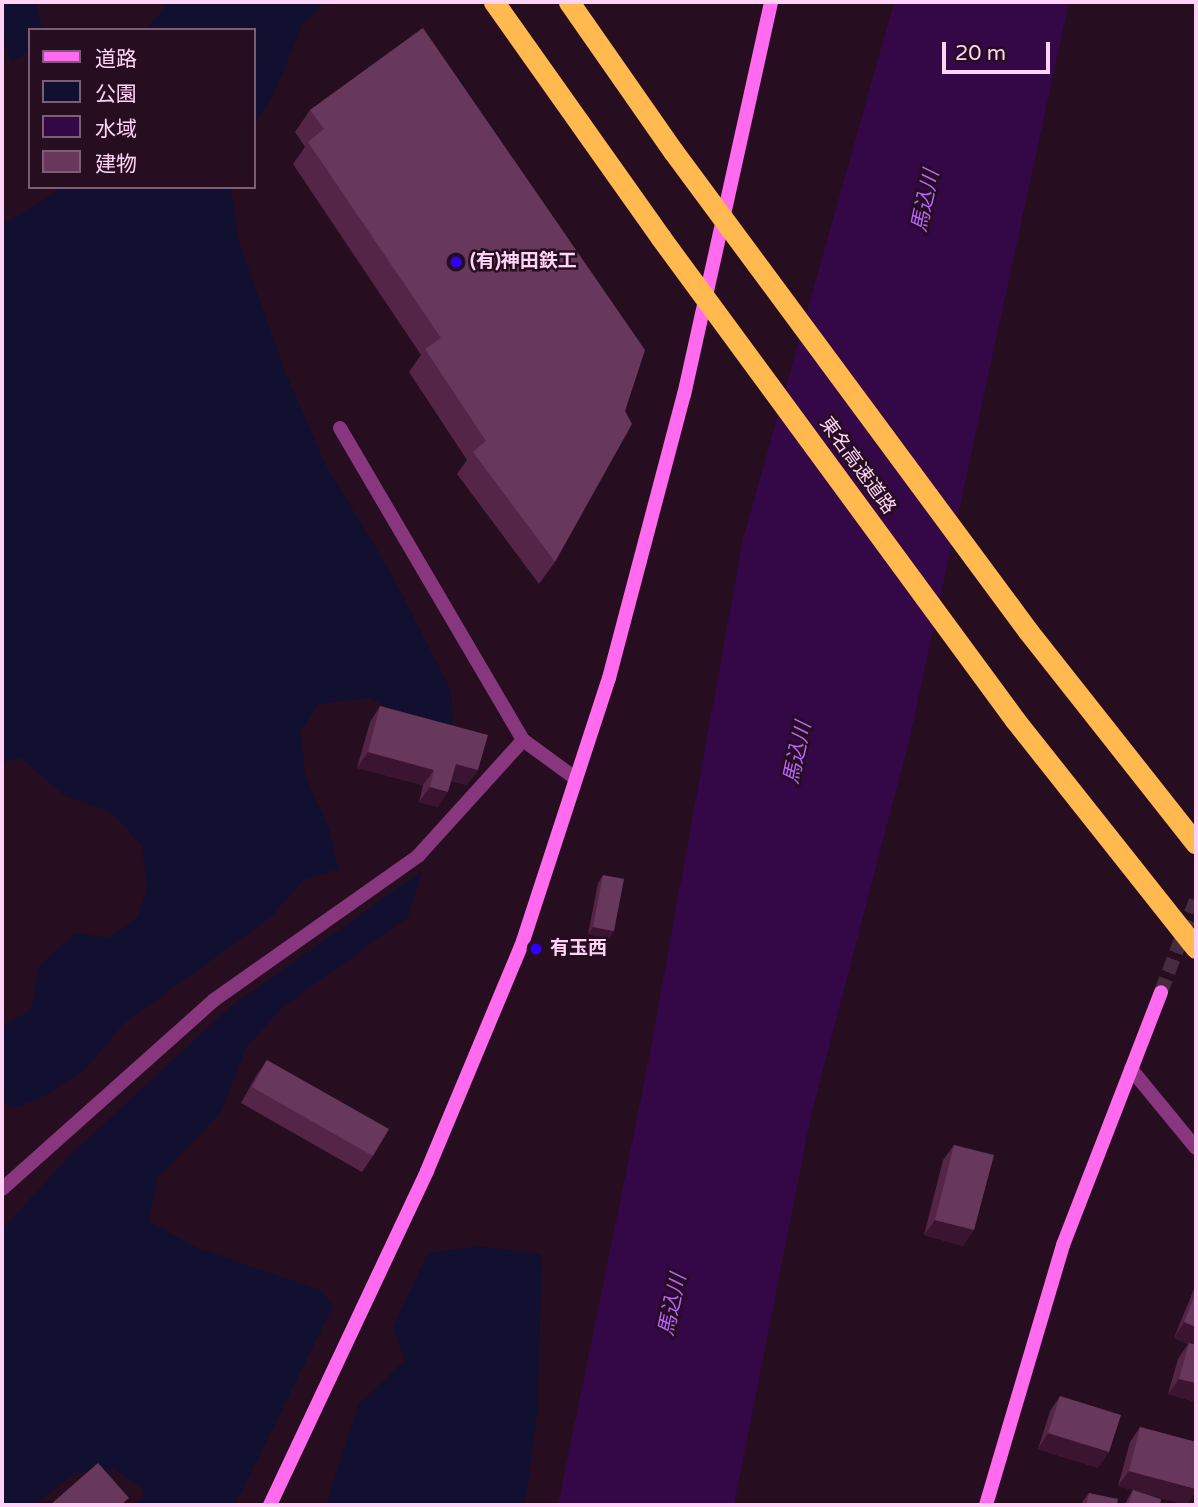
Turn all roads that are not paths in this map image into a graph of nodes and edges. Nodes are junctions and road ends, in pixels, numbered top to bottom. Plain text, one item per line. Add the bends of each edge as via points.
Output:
1 (494, 2) edge
2 (569, 2) edge
3 (771, 2) edge
4 (341, 428) dead end
5 (523, 740) junction
6 (575, 778) junction
7 (1196, 844) edge
8 (1196, 948) edge
9 (1161, 992) tunnel mouth
10 (1131, 1069) junction
11 (1196, 1147) edge
12 (2, 1189) edge
13 (270, 1505) edge
14 (986, 1505) edge

1 - 8 highway, 東名高速道路, bridge via 1015,720
2 - 7 highway, 東名高速道路, bridge via 673,151 1028,631
3 - 6 street via 684,395 609,678
4 - 5 street
5 - 6 street
5 - 12 street via 418,856 214,1000
6 - 13 street via 523,941 474,1062
9 - 10 street
10 - 11 street
10 - 14 street via 1063,1245

